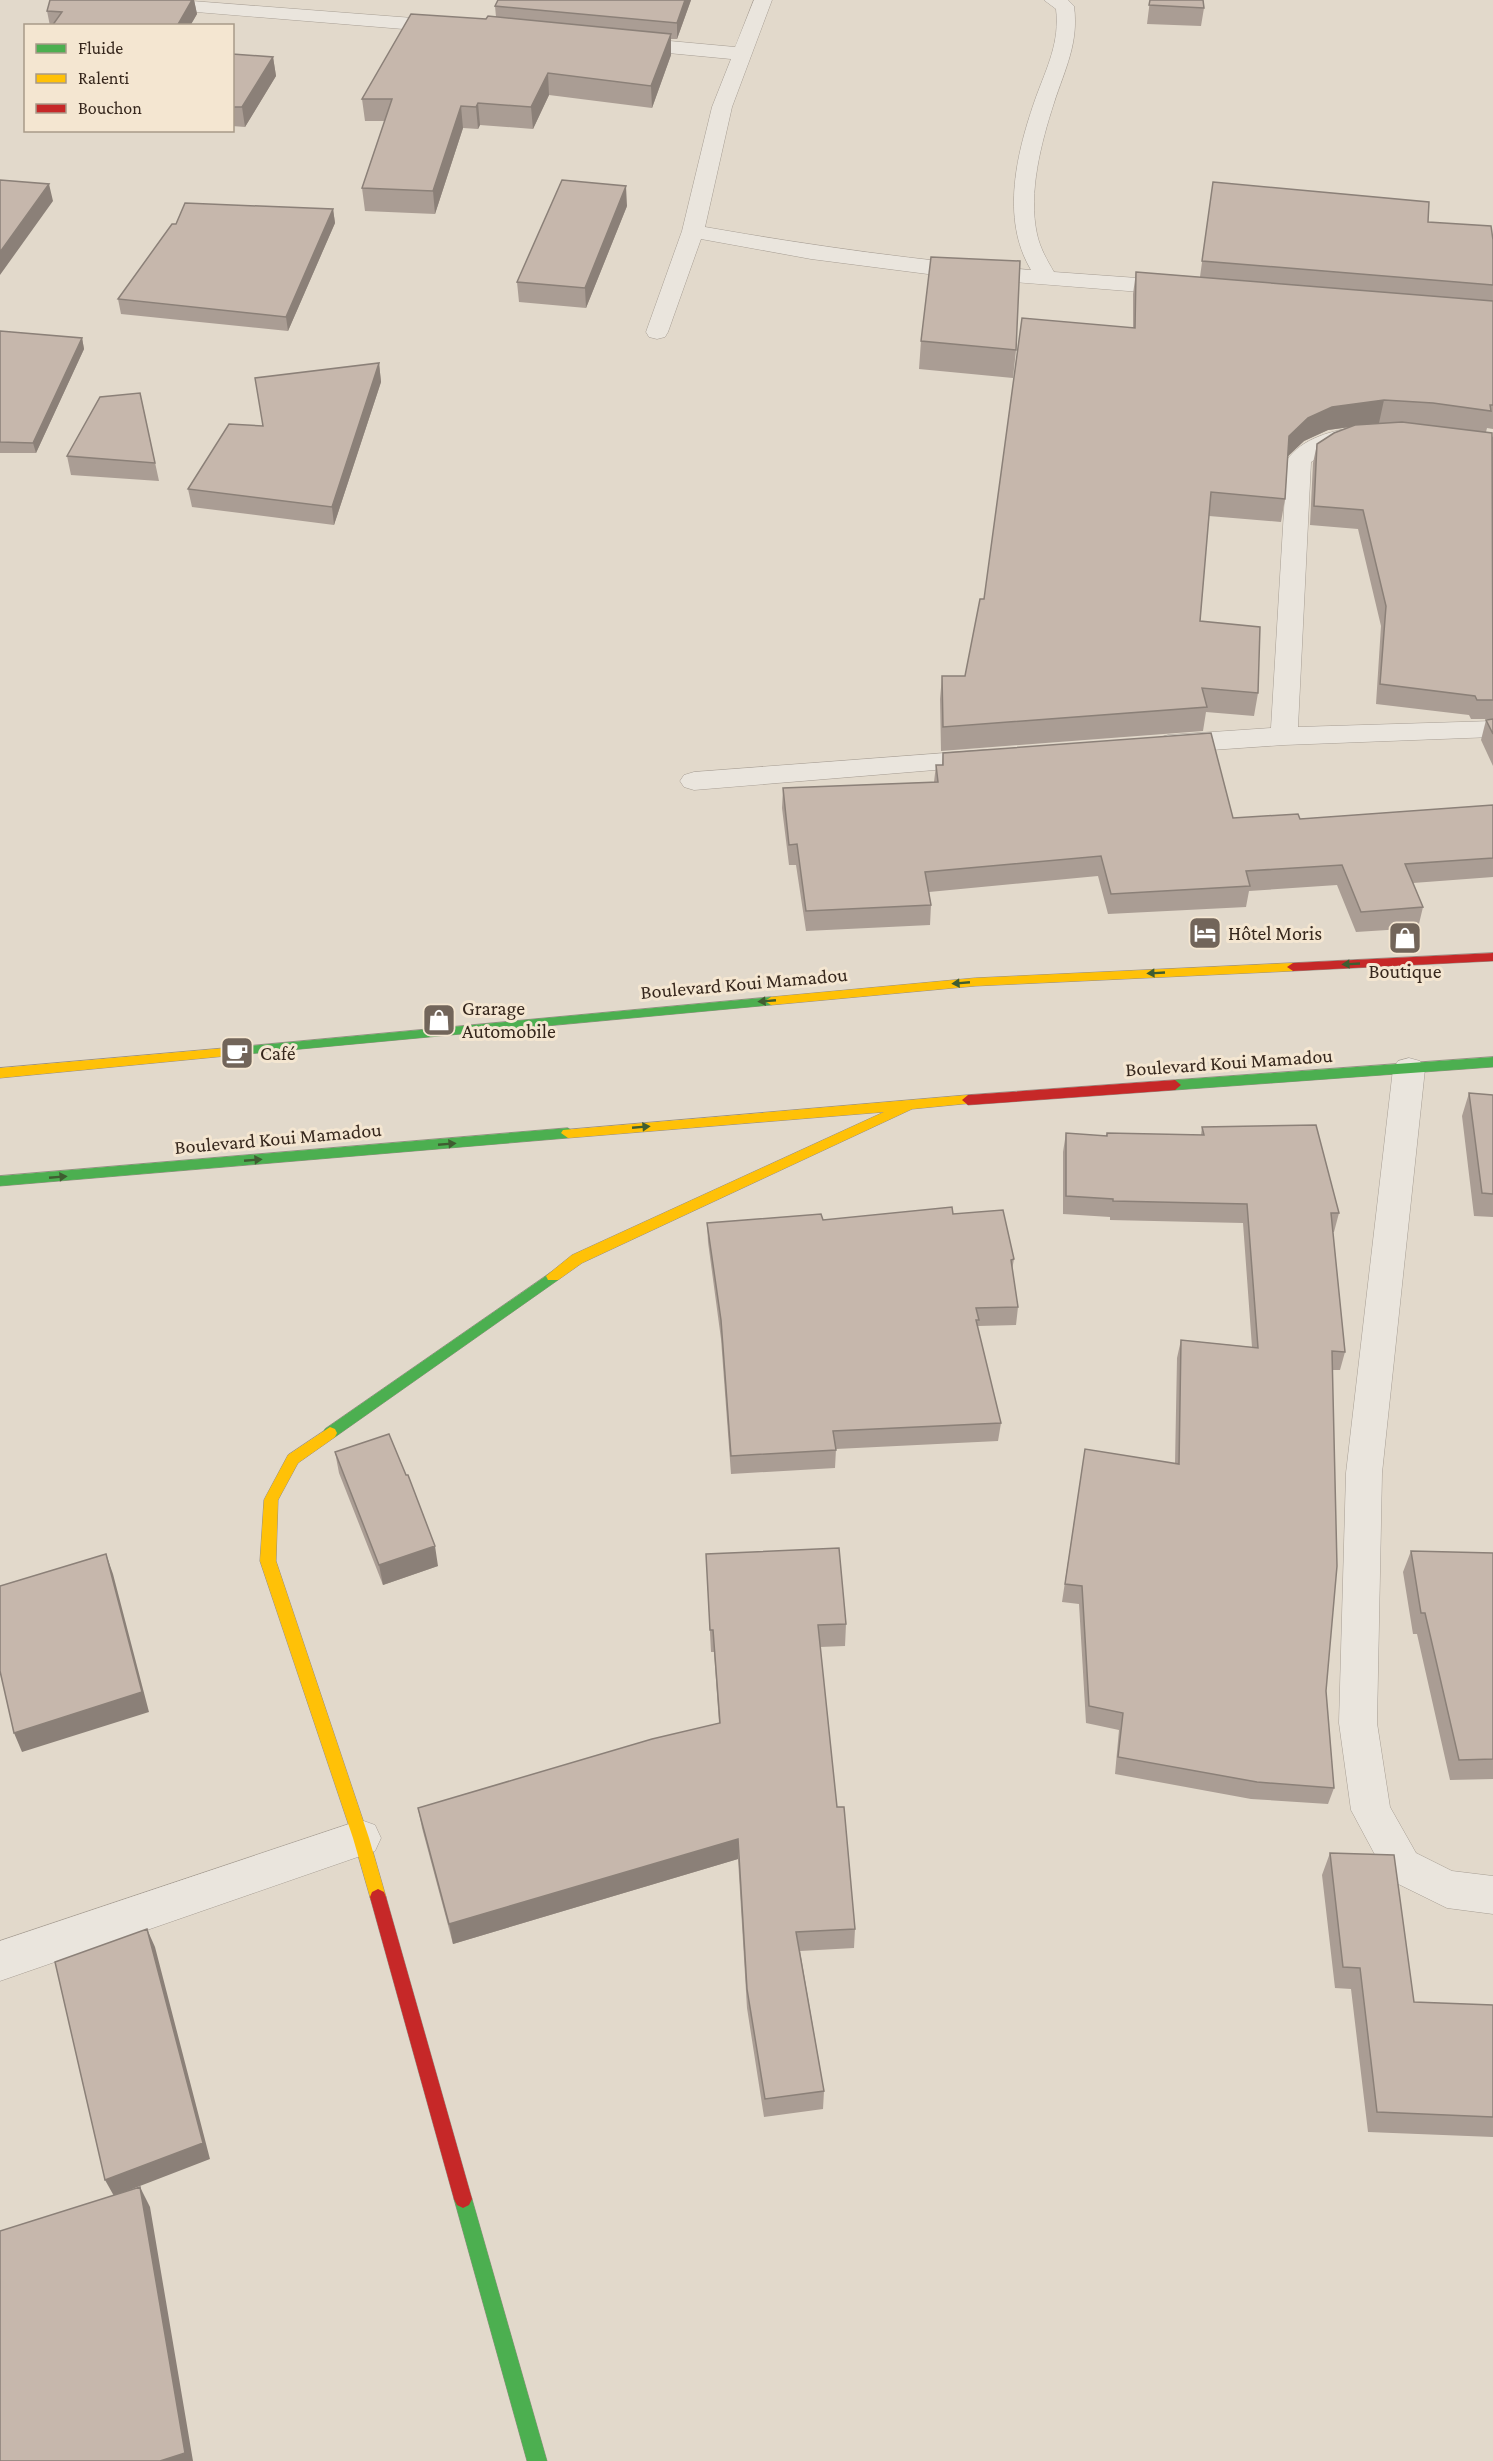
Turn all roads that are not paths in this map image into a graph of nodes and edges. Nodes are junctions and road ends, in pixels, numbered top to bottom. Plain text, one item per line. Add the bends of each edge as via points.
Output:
1 (764, 0) edge
2 (1053, 0) edge
3 (179, 6) edge
4 (465, 27) edge
5 (604, 41) edge
6 (743, 54) junction
7 (693, 231) junction
8 (1047, 278) junction
9 (1200, 290) edge
10 (657, 332) dead end
11 (1379, 432) edge
12 (1493, 729) edge
13 (1284, 736) junction
14 (1142, 747) edge
15 (1012, 757) edge
16 (693, 781) dead end
17 (1493, 957) edge
18 (1493, 1062) edge
19 (1409, 1069) junction
20 (0, 1073) edge
21 (912, 1104) junction
22 (0, 1181) edge
23 (361, 1838) junction
24 (1493, 1895) edge
25 (0, 1961) edge
26 (537, 2461) edge

1 - 6 street
2 - 8 street via 1065,6 1065,51 1044,104 1023,201 1031,249
3 - 4 street
5 - 6 street
6 - 7 street via 722,107
7 - 8 street via 811,252
7 - 10 street
8 - 9 street
11 - 13 street via 1332,438 1299,460
12 - 13 street
13 - 14 street
15 - 16 street
17 -> 20 main road, Boulevard Koui Mamadou via 975,982
18 - 19 main road, Boulevard Koui Mamadou
19 - 21 main road, Boulevard Koui Mamadou
19 - 24 street via 1364,1473 1358,1723 1371,1810 1402,1866 1447,1889
22 -> 21 main road, Boulevard Koui Mamadou
21 - 23 main road via 578,1259 292,1459 271,1500 268,1561
23 - 25 street
23 - 26 main road

